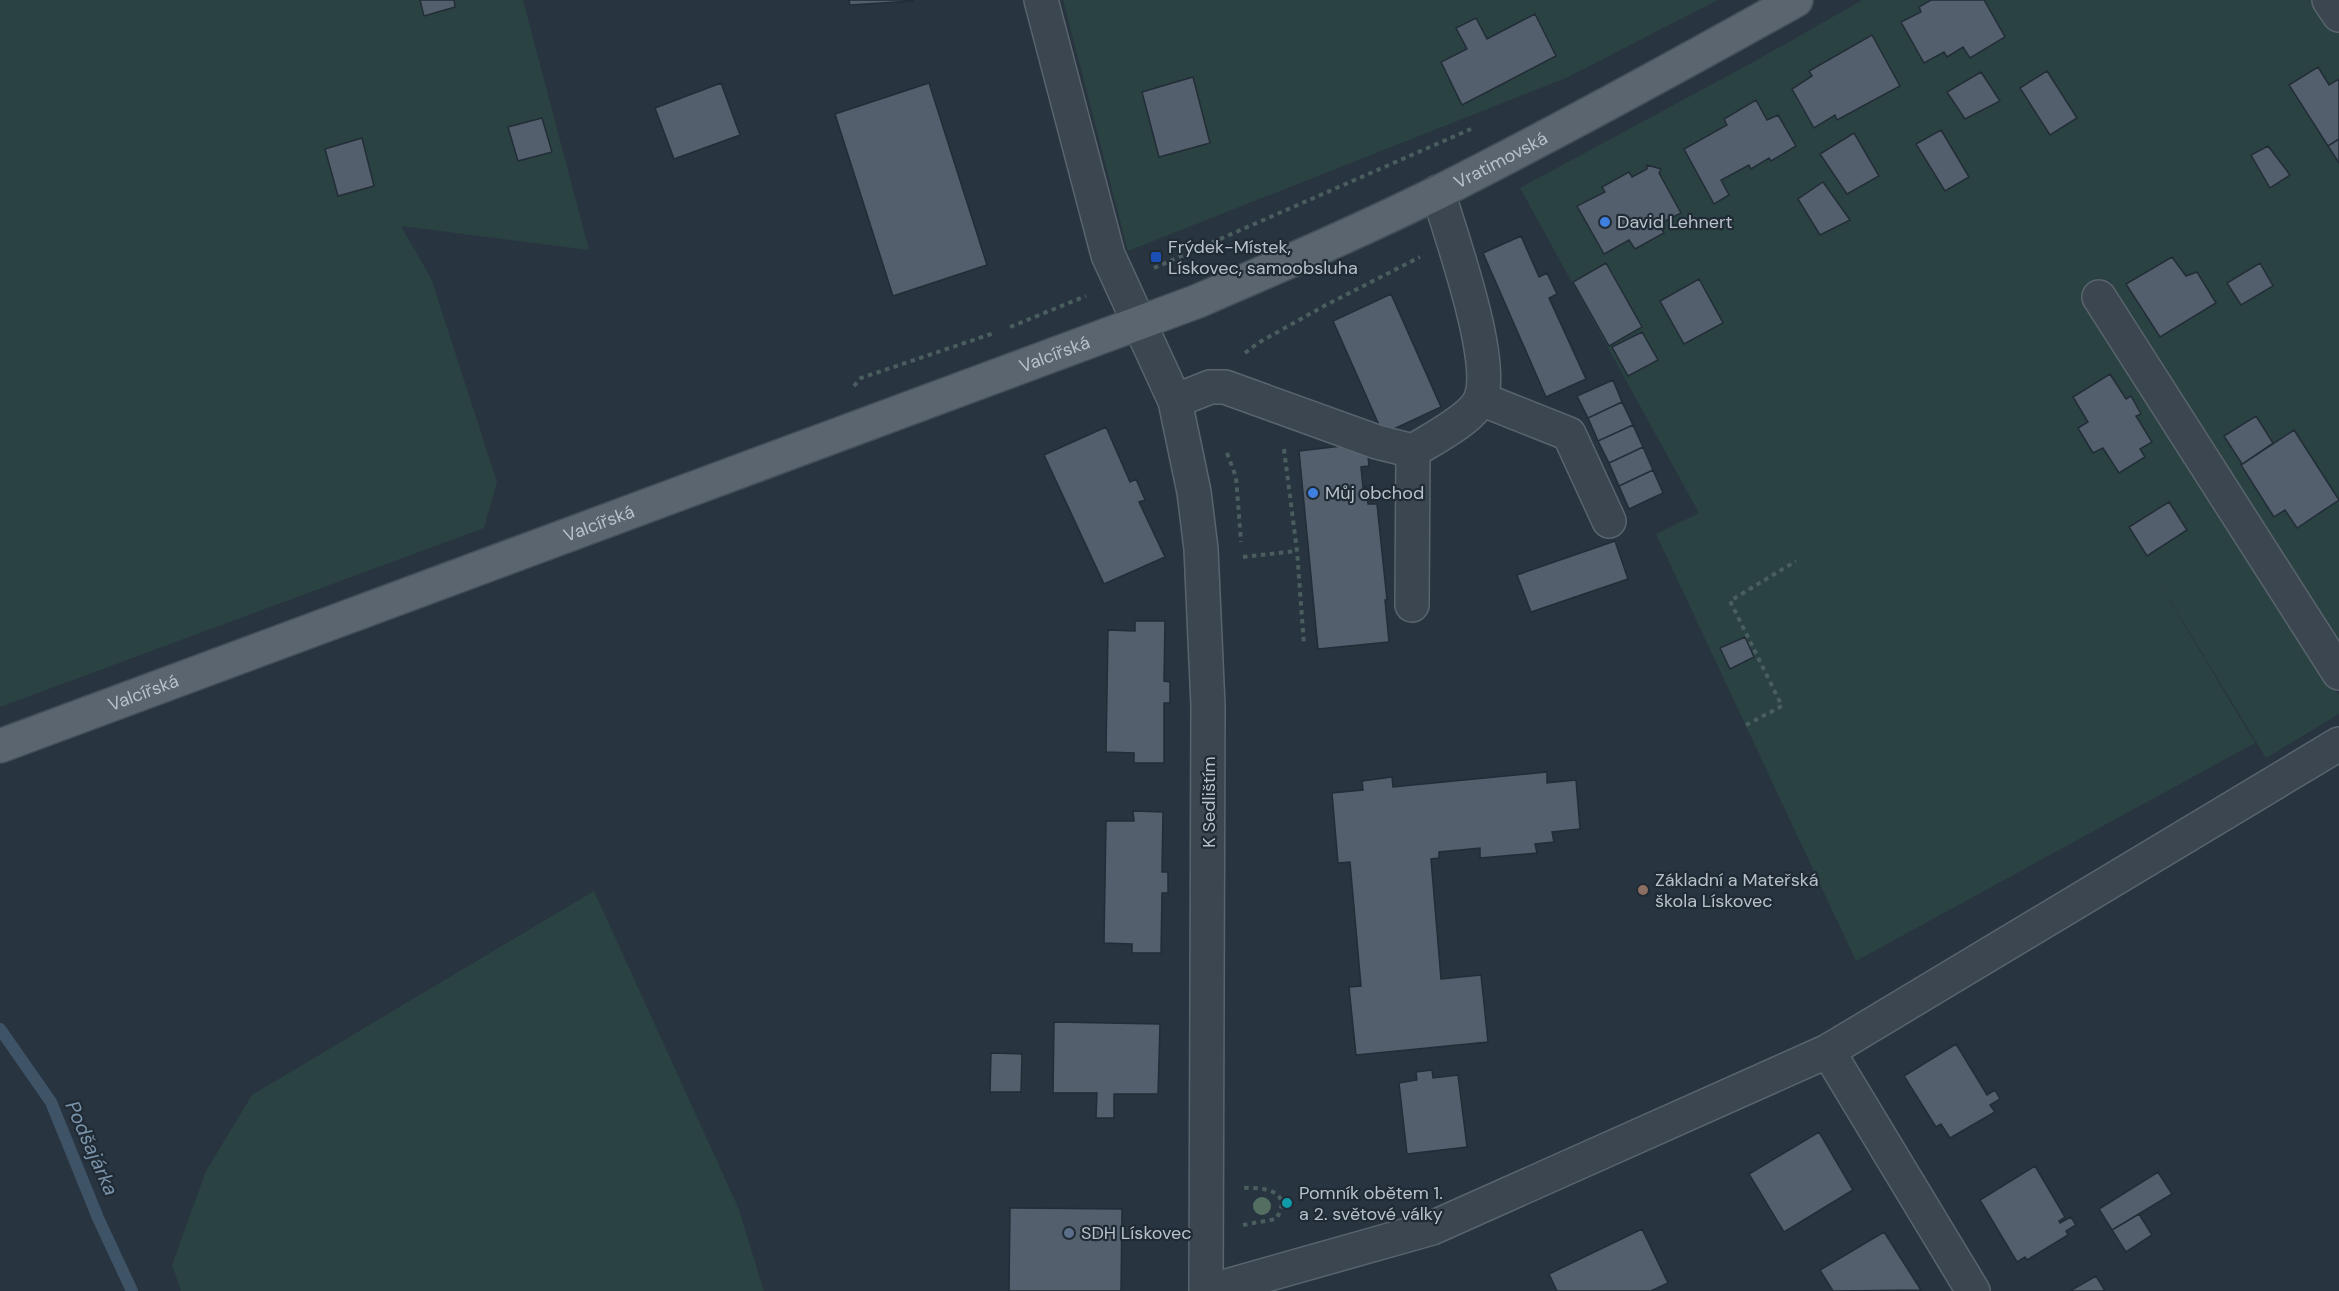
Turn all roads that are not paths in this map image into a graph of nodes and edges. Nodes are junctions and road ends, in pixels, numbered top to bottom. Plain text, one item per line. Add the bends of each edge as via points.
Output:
1 (1041, 0) edge
2 (1796, 0) edge
3 (2329, 0) edge
4 (2339, 15) edge
5 (1438, 192) junction
6 (2099, 297) dead end
7 (1198, 301) joint
8 (1141, 323) junction
9 (1481, 399) junction
10 (1175, 401) junction
11 (1413, 451) junction
12 (1609, 521) dead end
13 (1412, 605) dead end
14 (2339, 673) edge
15 (2339, 744) edge
16 (0, 746) edge
17 (1828, 1051) junction
18 (1207, 1291) edge
19 (1973, 1291) edge

1 - 8 street, K Sedlištím via 1108,255
2 - 5 main road, Vratimovská via 1603,107
3 - 4 street
5 - 7 main road, Vratimovská
5 - 9 street via 1479,335 1485,367
6 - 14 street
7 - 8 main road, Valcířská
8 - 10 street, K Sedlištím
8 - 16 main road, Valcířská
9 - 11 street via 1465,417
9 - 12 street via 1569,434
10 - 11 street via 1210,387 1225,387 1377,442
10 - 18 street, K Sedlištím via 1202,549 1206,627
11 - 13 street
15 - 17 street
17 - 18 street via 1432,1227
17 - 19 street

